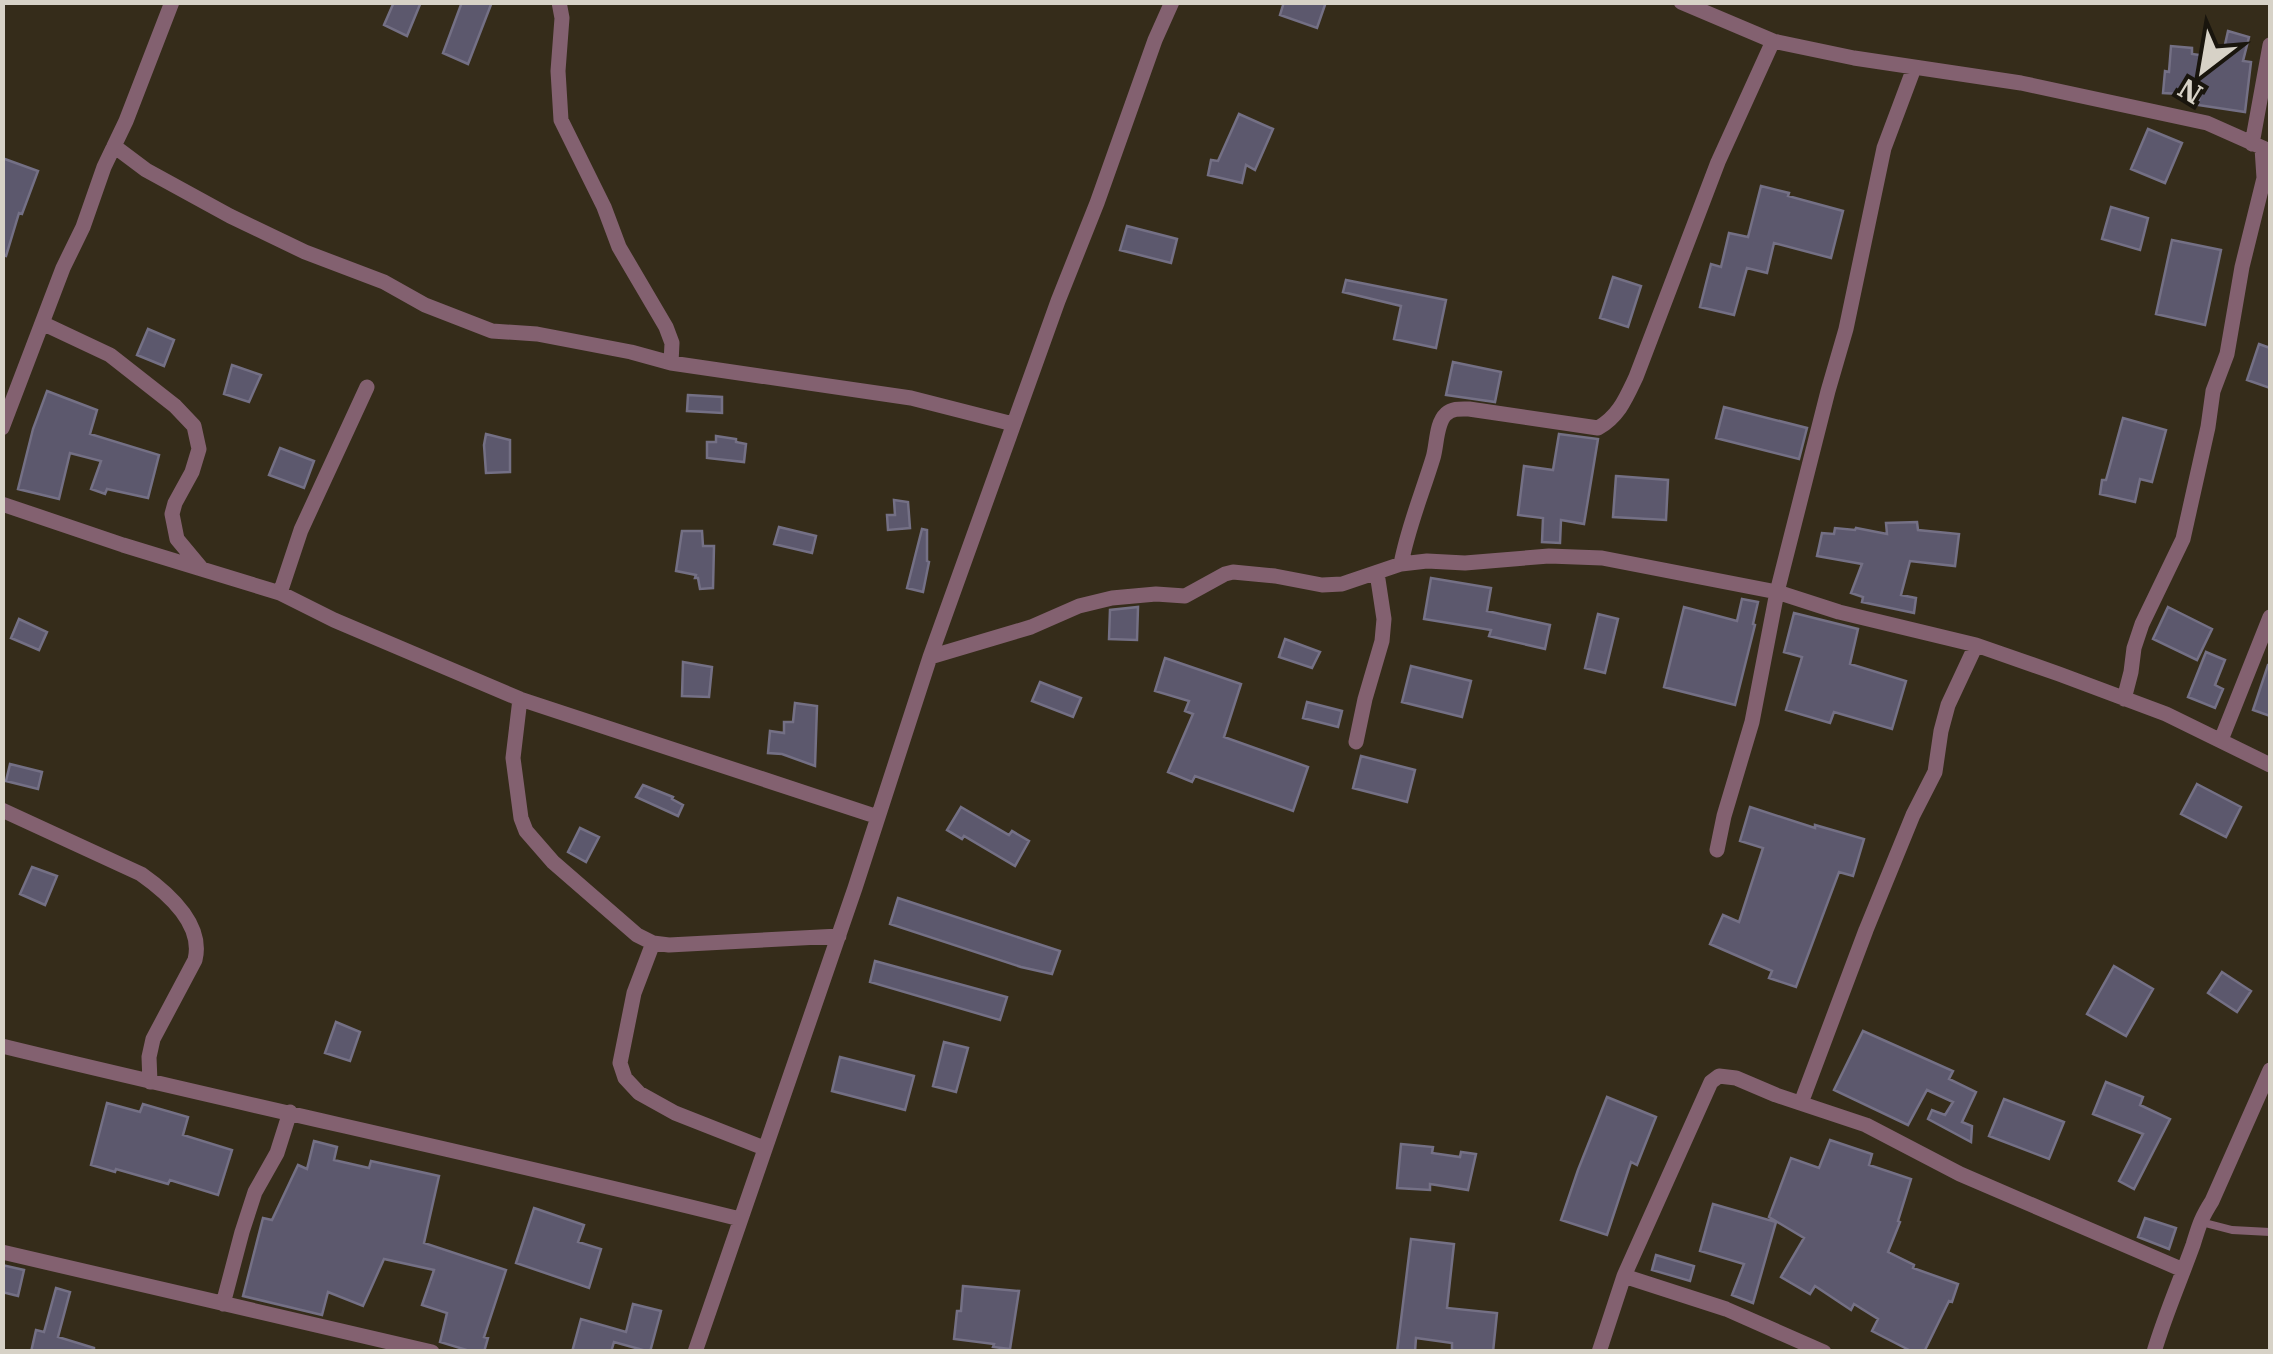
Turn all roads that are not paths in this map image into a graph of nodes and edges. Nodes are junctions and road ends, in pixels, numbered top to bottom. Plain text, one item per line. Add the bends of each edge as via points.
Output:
1 (172, 2) edge
2 (559, 2) edge
3 (1172, 2) edge
4 (1681, 2) edge
5 (1773, 41) junction
6 (2270, 45) edge
7 (1914, 68) junction
8 (114, 146) junction
9 (2262, 147) edge
10 (42, 324) junction
11 (670, 364) junction
12 (367, 387) dead end
13 (1013, 424) junction
14 (2, 428) edge
15 (2, 504) edge
16 (1401, 564) junction
17 (202, 570) junction
18 (1377, 573) junction
19 (1777, 592) junction
20 (280, 593) junction
21 (2270, 617) edge
22 (1976, 645) junction
23 (930, 657) junction
24 (520, 699) junction
25 (2124, 699) junction
26 (2221, 740) junction
27 (1356, 742) dead end
28 (2270, 765) edge
29 (2, 810) edge
30 (878, 817) junction
31 (1717, 850) dead end
32 (838, 936) junction
33 (654, 942) junction
34 (2, 1046) edge
35 (2270, 1070) edge
36 (150, 1082) junction
37 (1801, 1103) junction
38 (290, 1112) junction
39 (764, 1148) junction
40 (740, 1220) junction
41 (2199, 1221) junction
42 (2270, 1232) edge
43 (2, 1252) edge
44 (2182, 1270) junction
45 (1624, 1276) junction
46 (223, 1304) junction
47 (432, 1352) edge
48 (694, 1352) edge
49 (1599, 1352) edge
50 (1824, 1352) edge
51 (2154, 1352) edge

1 - 8 street
2 - 11 street via 561,120 619,246 666,326
3 - 13 street
4 - 5 street
5 - 7 street
5 - 16 street via 1623,406 1598,428 1469,409 1448,413
6 - 9 street
7 - 9 street via 2208,123
7 - 19 street via 1884,148 1846,329
8 - 10 street
8 - 11 street via 230,216 475,325
9 - 25 street via 2264,178 2183,539 2142,624
10 - 14 street
10 - 17 street via 110,355 194,426 198,449 172,514 177,539
11 - 13 street via 910,398
12 - 20 street via 301,530
13 - 23 street
15 - 17 street
16 - 18 street
16 - 19 street via 1602,558
17 - 20 street
18 - 23 street via 1322,584 1234,572 1184,596 1112,598
18 - 27 street via 1382,641
19 - 22 street
19 - 31 street via 1752,722
20 - 24 street
21 - 26 street
22 - 25 street
22 - 37 street via 1948,705 1935,772
23 - 30 street
24 - 30 street
24 - 33 street via 513,758 526,831 624,924
25 - 26 street
26 - 28 street
29 - 36 street via 141,874 162,888 192,928 198,948 153,1039
30 - 32 street
32 - 33 street
32 - 39 street
33 - 39 street via 634,993 620,1062 625,1078 675,1113
34 - 36 street
35 - 41 street
36 - 38 street
37 - 44 street via 1866,1126
37 - 45 street via 1736,1078 1715,1078
38 - 40 street
38 - 46 street via 251,1206
39 - 40 street
40 - 48 street
41 - 42 lane
41 - 44 street
43 - 46 street
44 - 51 street
45 - 49 street
45 - 50 street via 1726,1309
46 - 47 street

